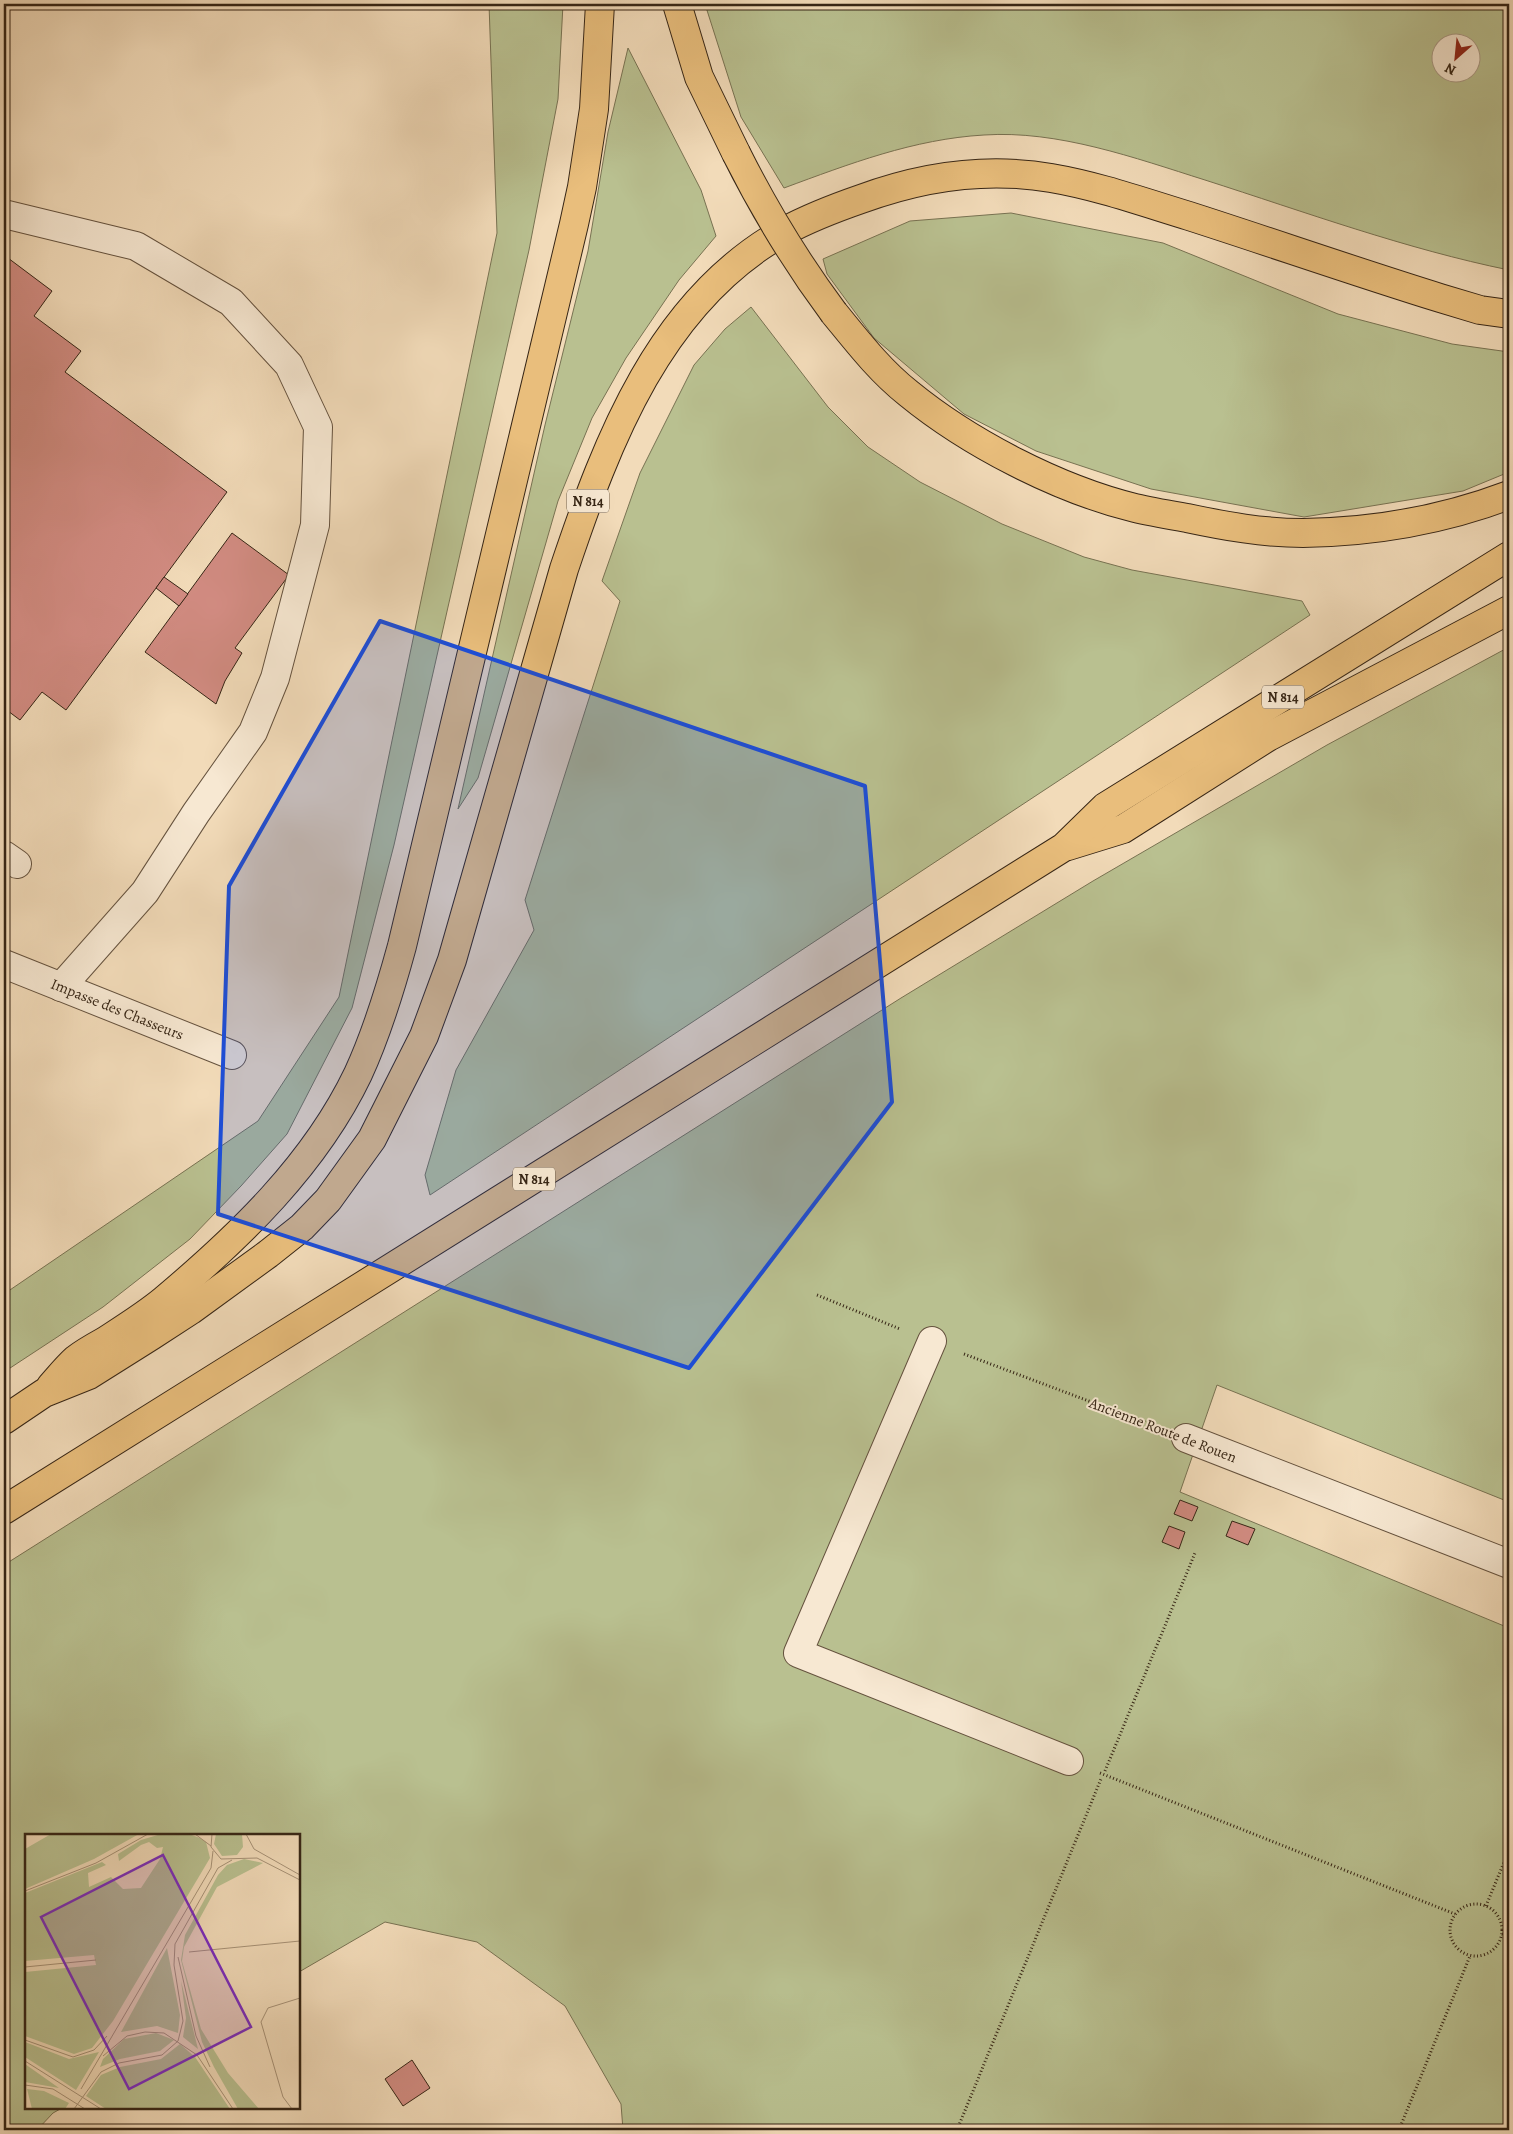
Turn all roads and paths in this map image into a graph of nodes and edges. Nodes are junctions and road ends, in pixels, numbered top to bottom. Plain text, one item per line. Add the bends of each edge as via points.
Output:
1 (600, 4) edge
2 (677, 4) edge
3 (4, 214) edge
4 (1509, 314) edge
5 (1509, 495) edge
6 (1509, 556) edge
7 (1509, 610) edge
8 (1064, 847) junction
9 (4, 964) edge
10 (61, 987) junction
11 (232, 1055) dead end
12 (817, 1296) dead end
13 (932, 1341) junction
14 (44, 1393) junction
15 (4, 1420) edge
16 (1186, 1438) joint
17 (4, 1510) edge
18 (1195, 1552) dead end
19 (1509, 1564) edge
20 (1069, 1761) joint
21 (1103, 1775) junction
22 (1509, 1850) edge
23 (1486, 1906) junction
24 (1455, 1914) junction
25 (1502, 1934) junction
26 (1509, 1937) edge
27 (1470, 1956) junction
28 (957, 2130) edge
29 (1399, 2130) edge

1 - 14 highway via 594,109 574,224 402,946 370,1048 357,1076 306,1159 250,1221 163,1300 77,1358
2 - 5 highway, bridge via 699,77 768,214 806,275 883,371 962,432 1066,485 1134,508 1264,531 1302,533 1430,520
3 - 10 street via 136,246 231,302 289,365 318,427 315,525 275,678 253,732 145,892
4 - 14 highway, N 814 via 1480,310 1440,298 1126,197 1050,178 1013,174 957,176 895,187 808,219 742,260 714,283 662,346 634,396 606,458 564,569 452,960 424,1036 372,1139 328,1200 302,1227 268,1254 191,1310 89,1375
6 - 8 highway, N 814 via 1105,807
7 - 8 highway, N 814 via 1268,737 1123,829
8 - 17 highway, N 814
9 - 10 street, Impasse des Chasseurs
10 - 11 street, Impasse des Chasseurs
12 - 13 path, Ancienne Route de Rouen
13 - 16 path, Ancienne Route de Rouen
13 - 20 street via 798,1653
14 - 15 highway, N 814
16 - 19 street, Ancienne Route de Rouen
18 - 21 path
20 - 21 path
21 - 24 path
21 - 28 path
22 - 23 path
23 - 24 path via 1469,1905
23 - 25 path via 1499,1917
24 - 27 path via 1451,1922 1452,1939 1456,1947
25 - 26 path
25 - 27 path via 1500,1942 1487,1954
27 - 29 path

